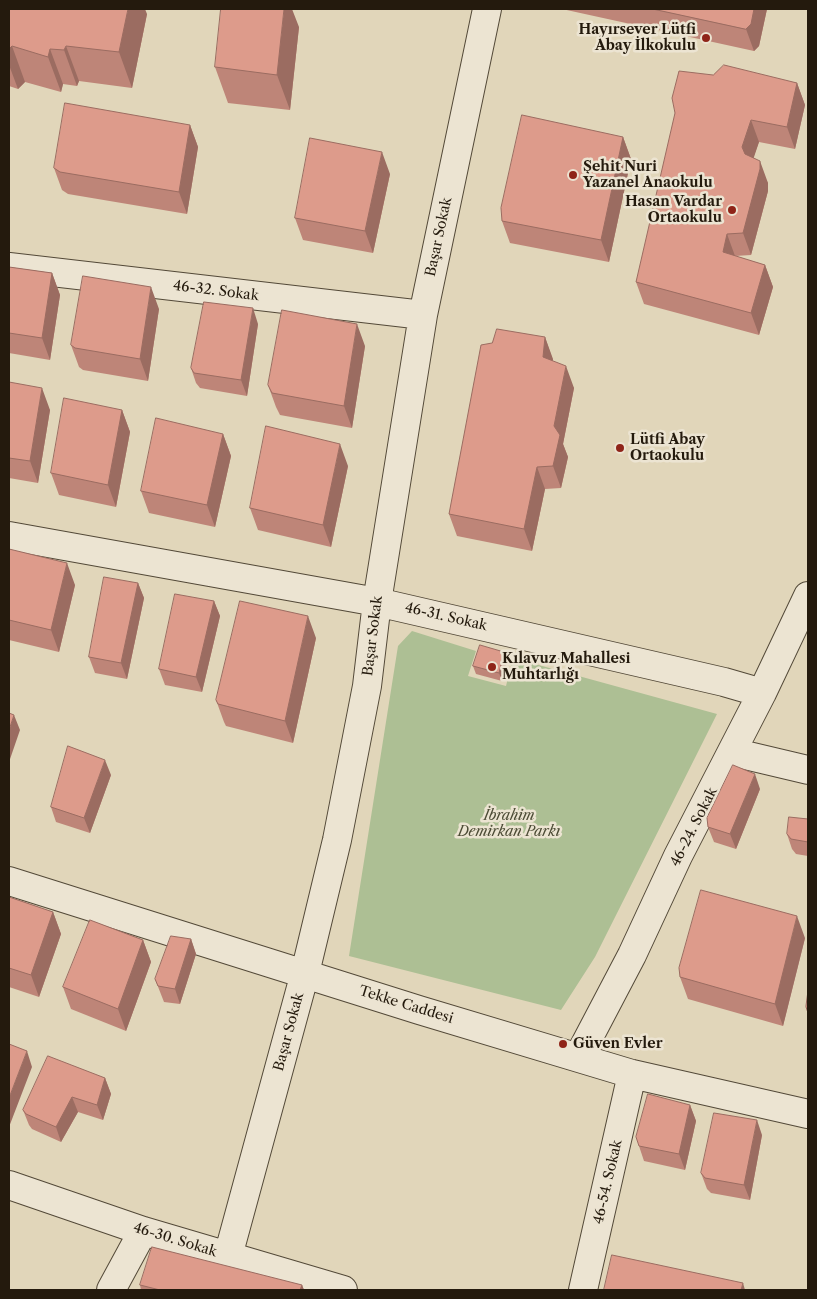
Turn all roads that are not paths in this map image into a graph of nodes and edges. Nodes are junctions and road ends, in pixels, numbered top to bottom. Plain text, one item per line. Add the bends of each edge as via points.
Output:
1 (487, 9) edge
2 (9, 267) edge
3 (423, 315) junction
4 (9, 536) edge
5 (808, 596) edge
6 (377, 602) junction
7 (762, 693) junction
8 (732, 752) junction
9 (808, 770) edge
10 (9, 881) edge
11 (305, 973) junction
12 (579, 1056) junction
13 (632, 1074) junction
14 (808, 1114) edge
15 (9, 1185) edge
16 (143, 1231) junction
17 (228, 1256) junction
18 (111, 1290) edge
19 (343, 1290) edge
20 (583, 1290) edge

1 - 3 street, Başar Sokak
2 - 3 street, 46-32. Sokak
3 - 6 street, Başar Sokak
4 - 6 street, 46-31. Sokak
5 - 7 street, 46-24. Sokak
6 - 7 street, 46-31. Sokak
6 - 11 street, Başar Sokak via 367,686 337,840
7 - 8 street, 46-24. Sokak
8 - 9 street
8 - 12 street, 46-24. Sokak
10 - 11 street, Tekke Caddesi
11 - 12 street, Tekke Caddesi
11 - 17 street, Başar Sokak
12 - 13 street, Tekke Caddesi
13 - 14 street, Tekke Caddesi
13 - 20 street, 46-54. Sokak
15 - 16 street, 46-30. Sokak
16 - 17 street, 46-30. Sokak
16 - 18 street
17 - 19 street, 46-30. Sokak

